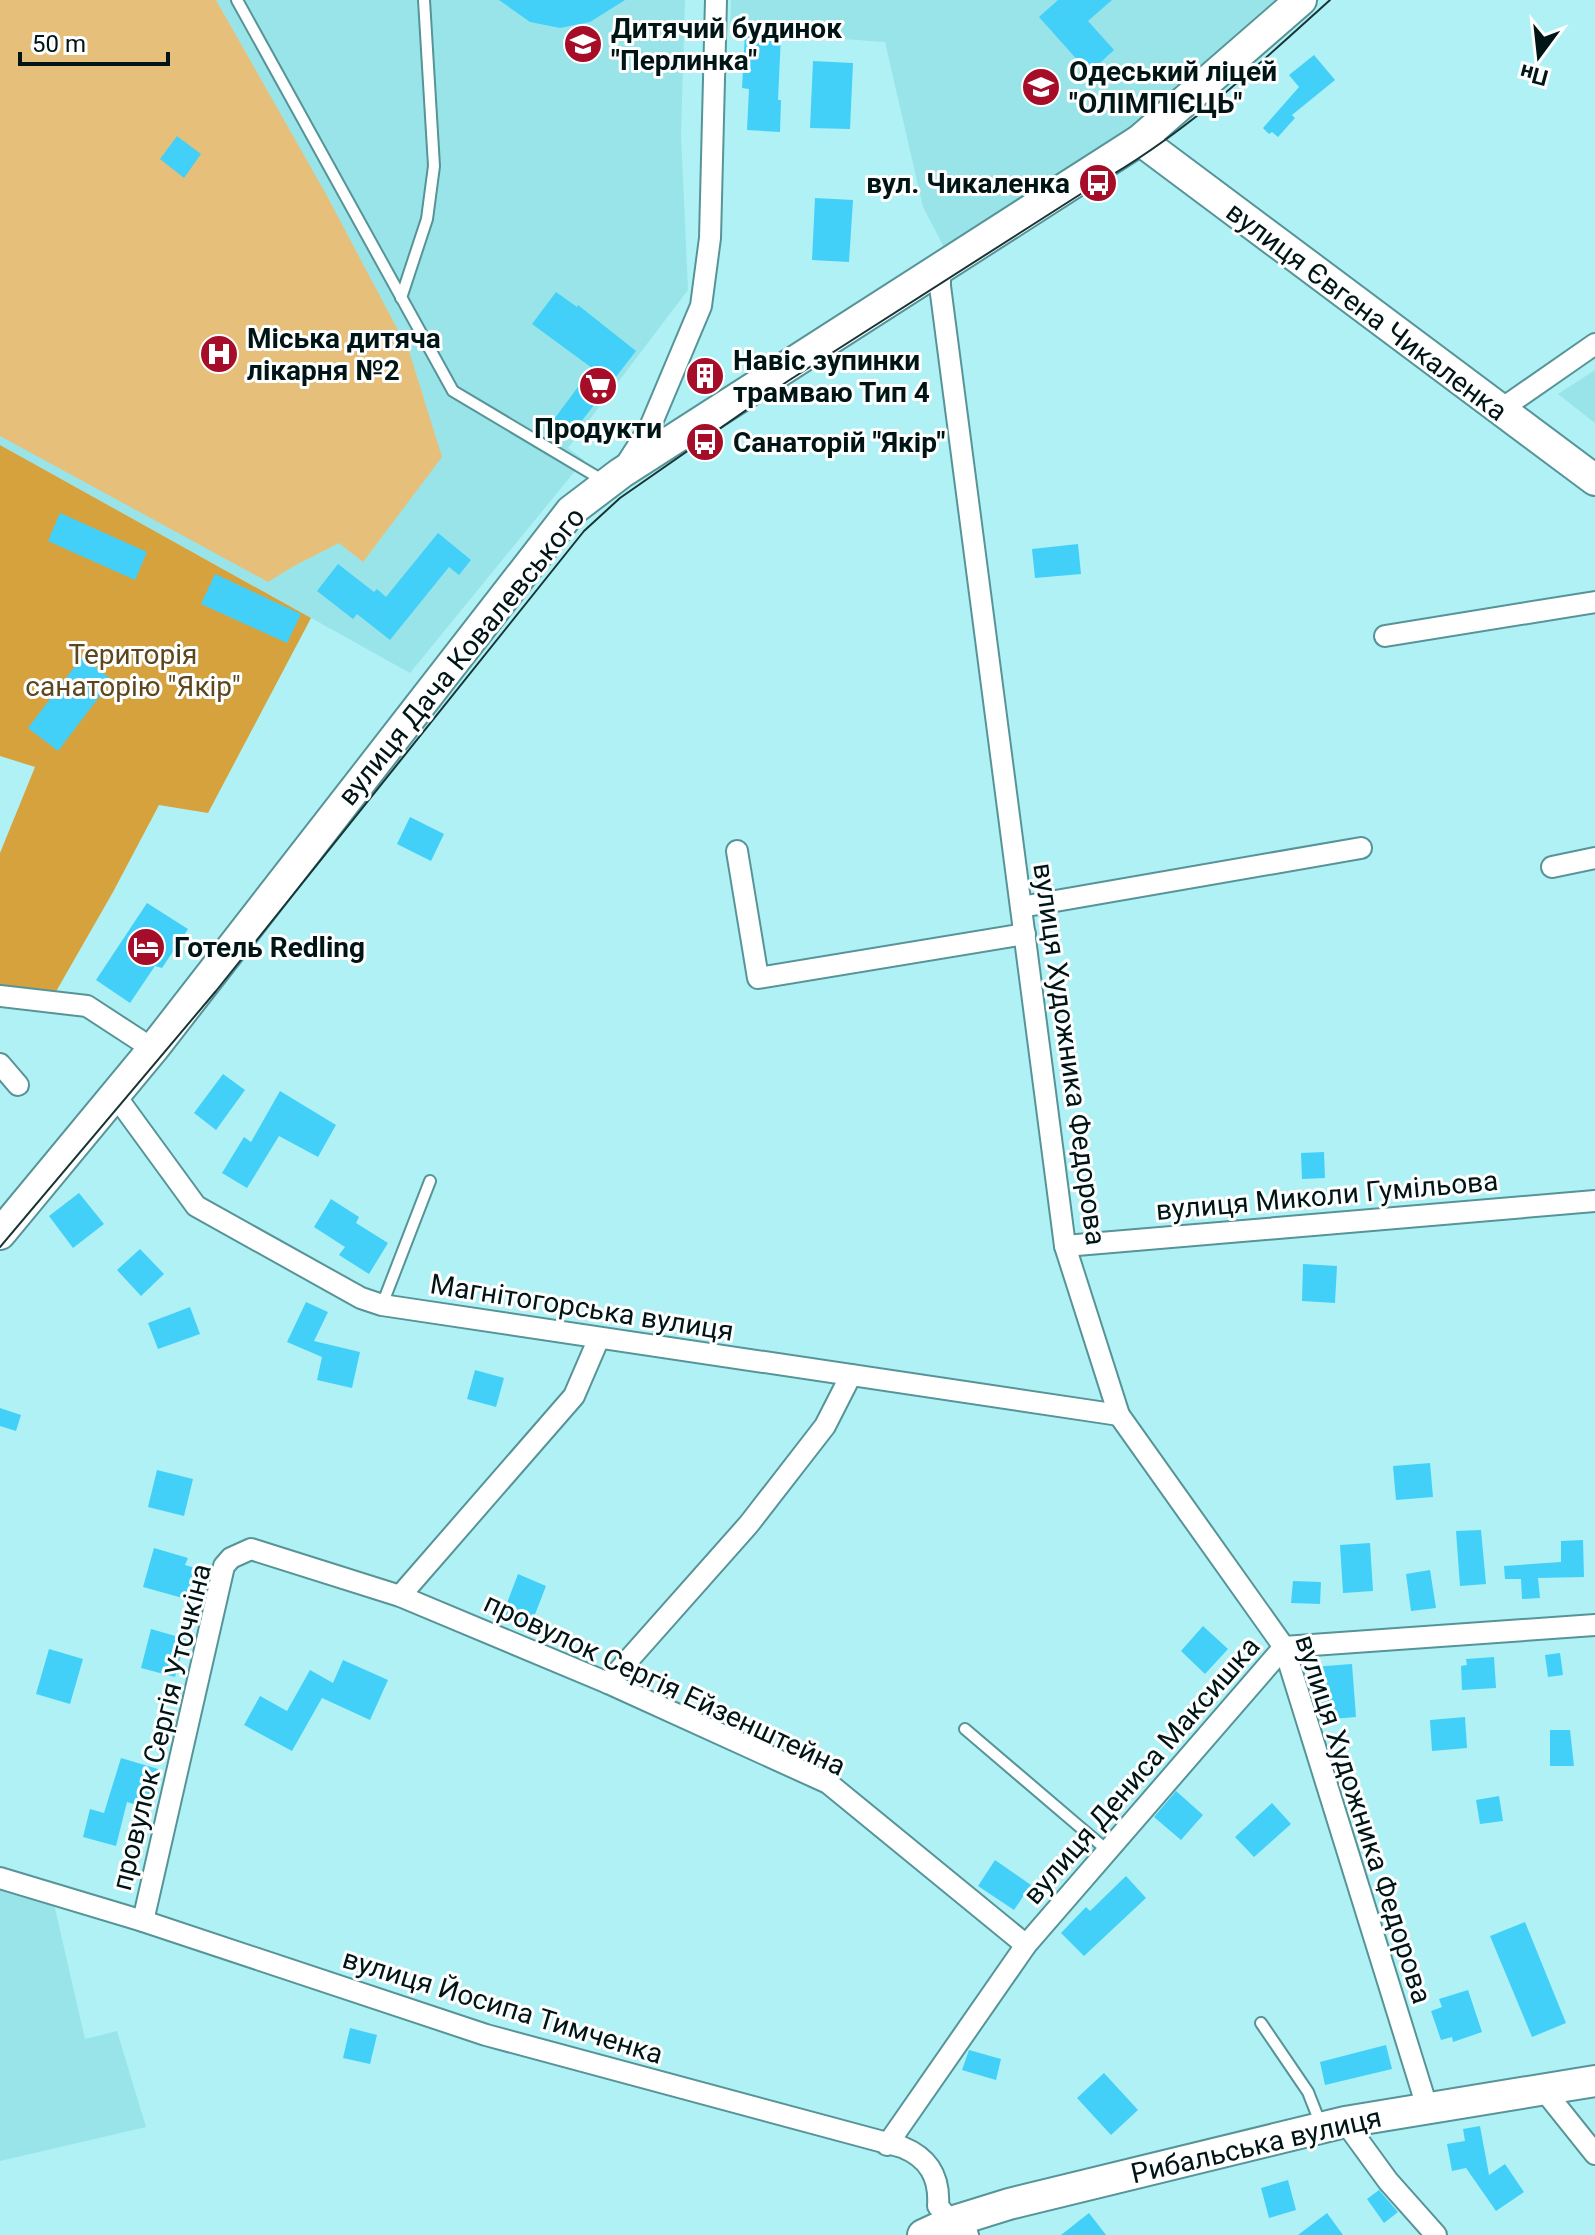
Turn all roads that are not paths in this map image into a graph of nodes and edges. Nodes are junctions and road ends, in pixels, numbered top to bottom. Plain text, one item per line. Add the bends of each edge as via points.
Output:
1 (237, 0) edge
2 (424, 0) edge
3 (716, 0) edge
4 (1301, 0) edge
5 (1140, 140) junction
6 (940, 267) junction
7 (401, 298) junction
8 (1595, 344) edge
9 (1500, 410) junction
10 (614, 478) junction
11 (1595, 480) edge
12 (1595, 602) edge
13 (1385, 636) dead end
14 (1361, 848) dead end
15 (737, 851) dead end
16 (1595, 858) edge
17 (1552, 867) dead end
18 (1021, 907) junction
19 (1025, 934) junction
20 (0, 996) edge
21 (153, 1049) junction
22 (0, 1064) edge
23 (18, 1085) dead end
24 (115, 1095) junction
25 (430, 1181) dead end
26 (1595, 1201) edge
27 (0, 1234) edge
28 (1065, 1246) junction
29 (382, 1305) junction
30 (599, 1338) junction
31 (851, 1375) junction
32 (1119, 1415) junction
33 (240, 1552) joint
34 (400, 1596) junction
35 (1595, 1625) edge
36 (1284, 1647) junction
37 (608, 1683) junction
38 (965, 1729) dead end
39 (1108, 1851) junction
40 (0, 1878) edge
41 (143, 1921) junction
42 (1026, 1945) junction
43 (1261, 2023) dead end
44 (1595, 2081) edge
45 (1543, 2089) junction
46 (1427, 2107) junction
47 (1333, 2125) junction
48 (887, 2145) junction
49 (1595, 2154) edge
50 (960, 2228) edge
51 (923, 2235) edge
52 (1436, 2235) edge

1 - 7 lane
2 - 7 lane via 434,166 427,219
3 - 10 street via 710,238 701,306 650,427
4 - 5 street, вулиця Дача Ковалевського
5 - 6 street, вулиця Дача Ковалевського
5 - 9 street, вулиця Євгена Чикаленка
6 - 10 street, вулиця Дача Ковалевського
6 - 18 street, вулиця Художника Федорова
7 - 10 lane via 453,391
8 - 9 street
9 - 11 street, вулиця Євгена Чикаленка
10 - 21 street, вулиця Дача Ковалевського via 571,511
12 - 13 street
14 - 18 street
15 - 19 street via 758,978
16 - 17 street
18 - 19 street, вулиця Художника Федорова
19 - 28 street, вулиця Художника Федорова
20 - 21 street via 87,1006
21 - 24 street, вулиця Дача Ковалевського
22 - 23 street
24 - 27 street, вулиця Дача Ковалевського
24 - 29 street, Магнітогорська вулиця via 196,1206
25 - 29 lane
26 - 28 street, вулиця Миколи Гумільова
28 - 32 street, вулиця Художника Федорова
29 - 30 street, Магнітогорська вулиця
30 - 31 street, Магнітогорська вулиця
30 - 34 street via 574,1396
31 - 32 street, Магнітогорська вулиця
31 - 37 street via 825,1426 759,1511
32 - 36 street, вулиця Художника Федорова
33 - 34 street, провулок Сергія Ейзенштейна via 251,1549
33 - 41 street, провулок Сергія Уточкіна via 224,1566
34 - 37 street, провулок Сергія Ейзенштейна
35 - 36 street, вулиця Дениса Максишка
36 - 39 street, вулиця Дениса Максишка
36 - 46 street, вулиця Художника Федорова
37 - 42 street, провулок Сергія Ейзенштейна via 828,1783
38 - 39 lane
39 - 42 street, вулиця Дениса Максишка
40 - 41 street, вулиця Йосипа Тимченка
41 - 48 street, вулиця Йосипа Тимченка via 486,2035
42 - 48 street, вулиця Дениса Максишка
43 - 47 lane
44 - 45 street, Рибальська вулиця
45 - 46 street, Рибальська вулиця
45 - 49 street
46 - 47 street, Рибальська вулиця
47 - 50 street, Рибальська вулиця via 1009,2204
47 - 52 street
48 - 50 street, вулиця Йосипа Тимченка via 916,2153 927,2163 939,2191 938,2206
50 - 51 street, Рибальська вулиця

